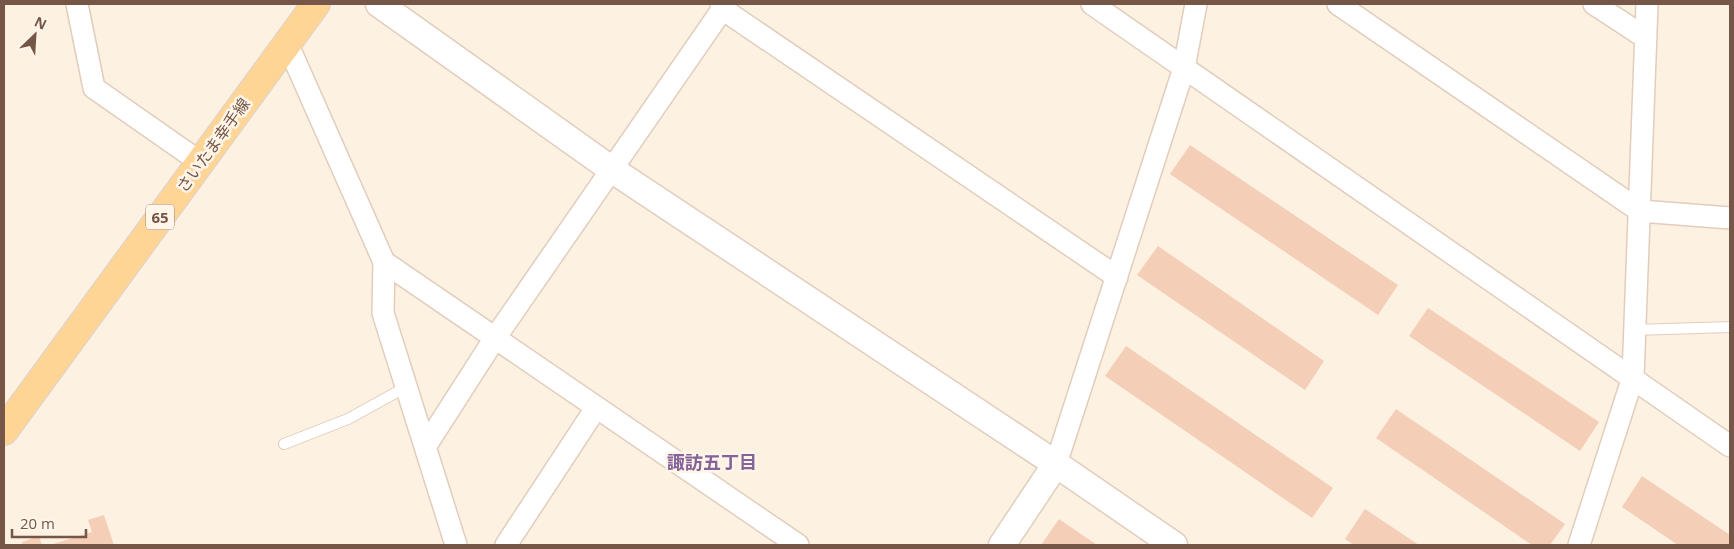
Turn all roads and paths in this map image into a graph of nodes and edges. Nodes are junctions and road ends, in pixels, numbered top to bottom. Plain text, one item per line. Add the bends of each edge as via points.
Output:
1 (77, 4) edge
2 (316, 4) edge
3 (379, 4) edge
4 (1092, 4) edge
5 (1196, 4) edge
6 (1338, 4) edge
7 (1594, 4) edge
8 (1647, 4) edge
9 (724, 6) edge
10 (1646, 38) junction
11 (287, 43) junction
12 (1184, 68) junction
13 (200, 162) junction
14 (611, 169) junction
15 (1640, 211) junction
16 (1730, 218) edge
17 (384, 262) junction
18 (1117, 277) junction
19 (1730, 327) edge
20 (1635, 330) junction
21 (495, 338) junction
22 (1633, 377) junction
23 (406, 387) junction
24 (596, 408) junction
25 (4, 431) edge
26 (284, 444) dead end
27 (425, 446) junction
28 (1730, 446) edge
29 (1056, 464) junction
30 (456, 545) edge
31 (506, 545) edge
32 (798, 545) edge
33 (1002, 545) edge
34 (1174, 545) edge
35 (1579, 545) edge

1 - 13 street via 94,88
2 - 11 main road, さいたま幸手線 / 65
3 - 14 street
4 - 12 street
5 - 12 street
6 - 15 street
7 - 10 street
8 - 10 street
9 - 14 street
9 - 18 street
10 - 15 street
11 - 13 main road, さいたま幸手線 / 65
11 - 17 street
12 - 18 street
12 - 22 street
13 - 25 main road, さいたま幸手線 / 65
14 - 21 street
14 - 29 street
15 - 16 street
15 - 20 street
17 - 21 street
17 - 23 street via 383,313
18 - 29 street
19 - 20 lane
20 - 22 street
21 - 24 street
21 - 27 street
22 - 28 street
22 - 35 street
23 - 26 lane via 348,419
23 - 27 street
24 - 31 street
24 - 32 street
27 - 30 street
29 - 33 street
29 - 34 street

